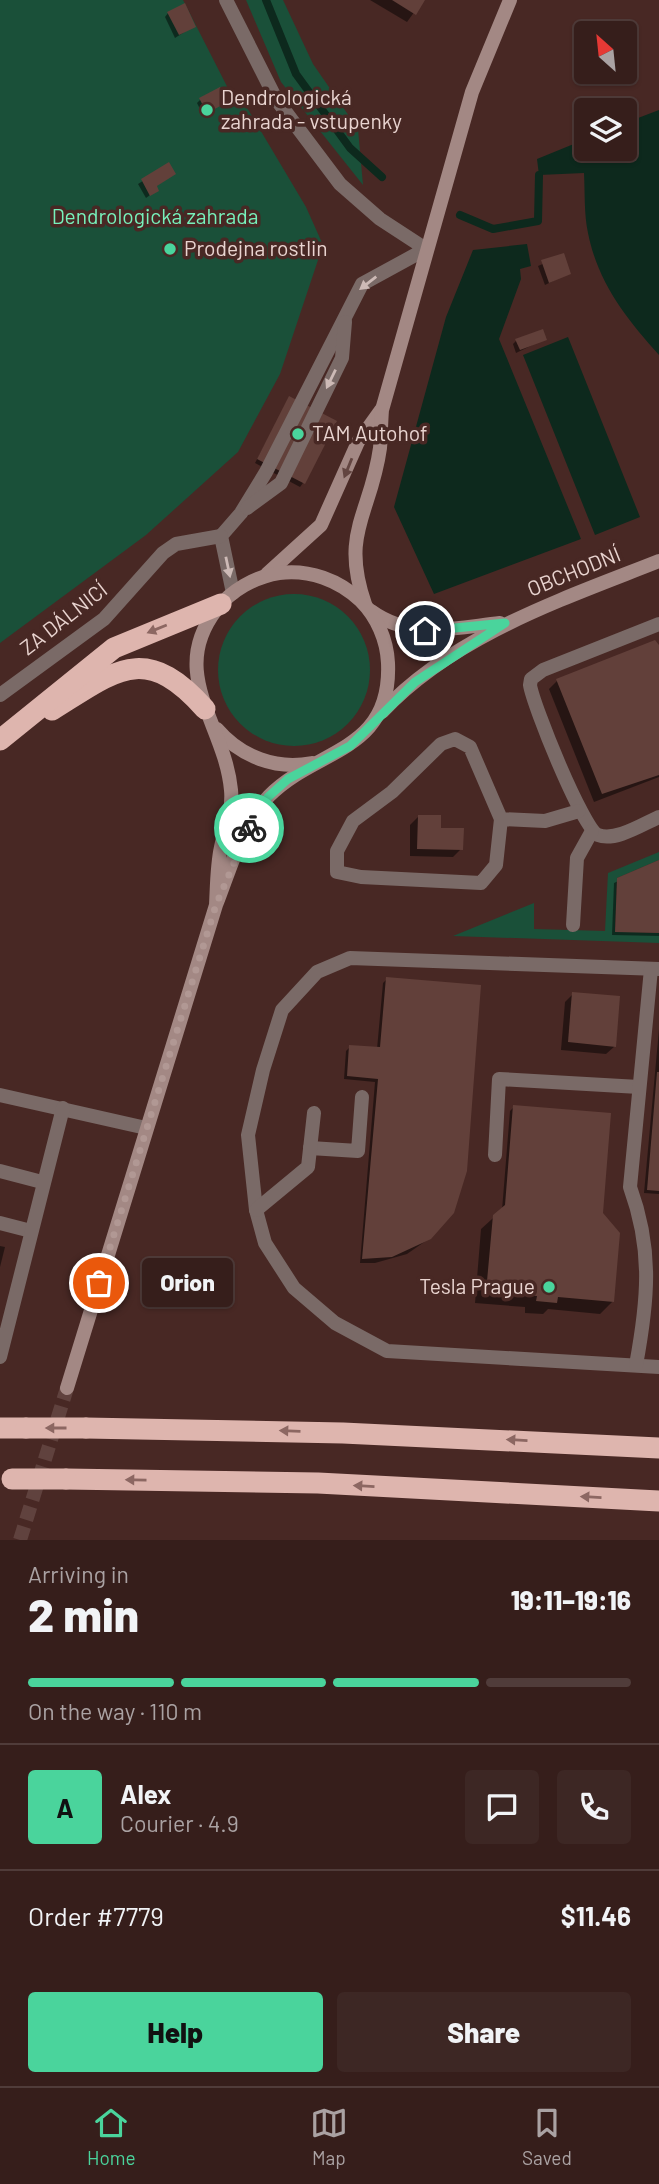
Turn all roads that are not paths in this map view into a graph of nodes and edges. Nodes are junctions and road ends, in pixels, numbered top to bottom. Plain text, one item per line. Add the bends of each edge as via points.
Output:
1 (226, 0) edge
2 (510, 0) edge
3 (426, 249) junction
4 (382, 410) junction
5 (221, 536) junction
6 (659, 561) edge
7 (263, 577) junction
8 (227, 598) junction
9 (367, 608) junction
10 (505, 623) junction
11 (659, 624) edge
12 (0, 695) edge
13 (208, 714) junction
14 (369, 726) junction
15 (0, 741) edge
16 (324, 759) junction
17 (579, 811) junction
18 (659, 817) edge
19 (501, 819) junction
20 (592, 831) junction
21 (216, 905) junction
22 (573, 925) dead end
23 (655, 969) edge
24 (639, 1087) junction
25 (0, 1095) edge
26 (362, 1097) dead end
27 (63, 1108) junction
28 (314, 1113) dead end
29 (146, 1128) junction
30 (310, 1148) junction
31 (495, 1155) dead end
32 (0, 1171) edge
33 (43, 1182) junction
34 (256, 1210) junction
35 (0, 1223) edge
36 (31, 1231) junction
37 (0, 1357) edge
38 (636, 1365) junction
39 (659, 1367) edge
40 (67, 1388) tunnel mouth
41 (0, 1428) edge
42 (659, 1448) edge
43 (6, 1479) edge
44 (659, 1501) edge

1 - 3 lane via 276,99 340,184 380,219
2 - 3 street via 472,92
3 - 4 street
3 -> 5 lane via 362,284 266,472
4 -> 7 street via 358,442 321,525
4 - 9 street via 380,450 355,542 356,576
5 -> 8 lane
5 - 12 lane, ZA DÁLNICÍ via 176,544 163,553 104,619
6 - 10 street, OBCHODNÍ
7 - 8 street
7 - 9 street via 290,572 315,575 341,585
8 - 13 street via 205,629 197,656 197,685
8 -> 15 highway via 114,648
9 - 10 street, OBCHODNÍ via 406,629
9 - 14 street via 386,645 389,672 384,698
10 - 14 street, OBCHODNÍ via 415,682
11 - 17 lane via 543,670 531,679 531,690
13 - 15 highway via 189,691 164,675 151,669 125,668
13 - 16 street via 238,748 266,761 296,765
13 - 21 street via 231,791
14 - 16 street via 350,746
16 - 21 street via 288,779 262,805
17 - 19 lane via 545,821
17 - 20 lane
18 - 20 lane via 607,836
19 - 19 lane via 470,747 455,738 442,744 392,792 353,821 337,851 337,872 481,883 496,865
20 - 22 lane via 577,858
21 - 29 street
23 - 24 lane
23 - 34 lane via 350,958 317,972 282,1010 263,1070 248,1135
24 - 31 lane via 499,1079
24 - 38 lane via 629,1187 642,1221 648,1283
25 - 27 lane
26 - 30 lane via 358,1151
27 - 29 lane
27 - 33 lane
28 - 30 lane
29 - 40 street
30 - 34 lane via 308,1167
32 - 33 lane
33 - 36 lane
34 - 38 lane via 265,1243 294,1288 335,1323 387,1351
35 - 36 lane
36 - 37 lane
38 - 39 lane
42 -> 41 highway, bridge via 329,1432
44 -> 43 highway, bridge via 317,1483

